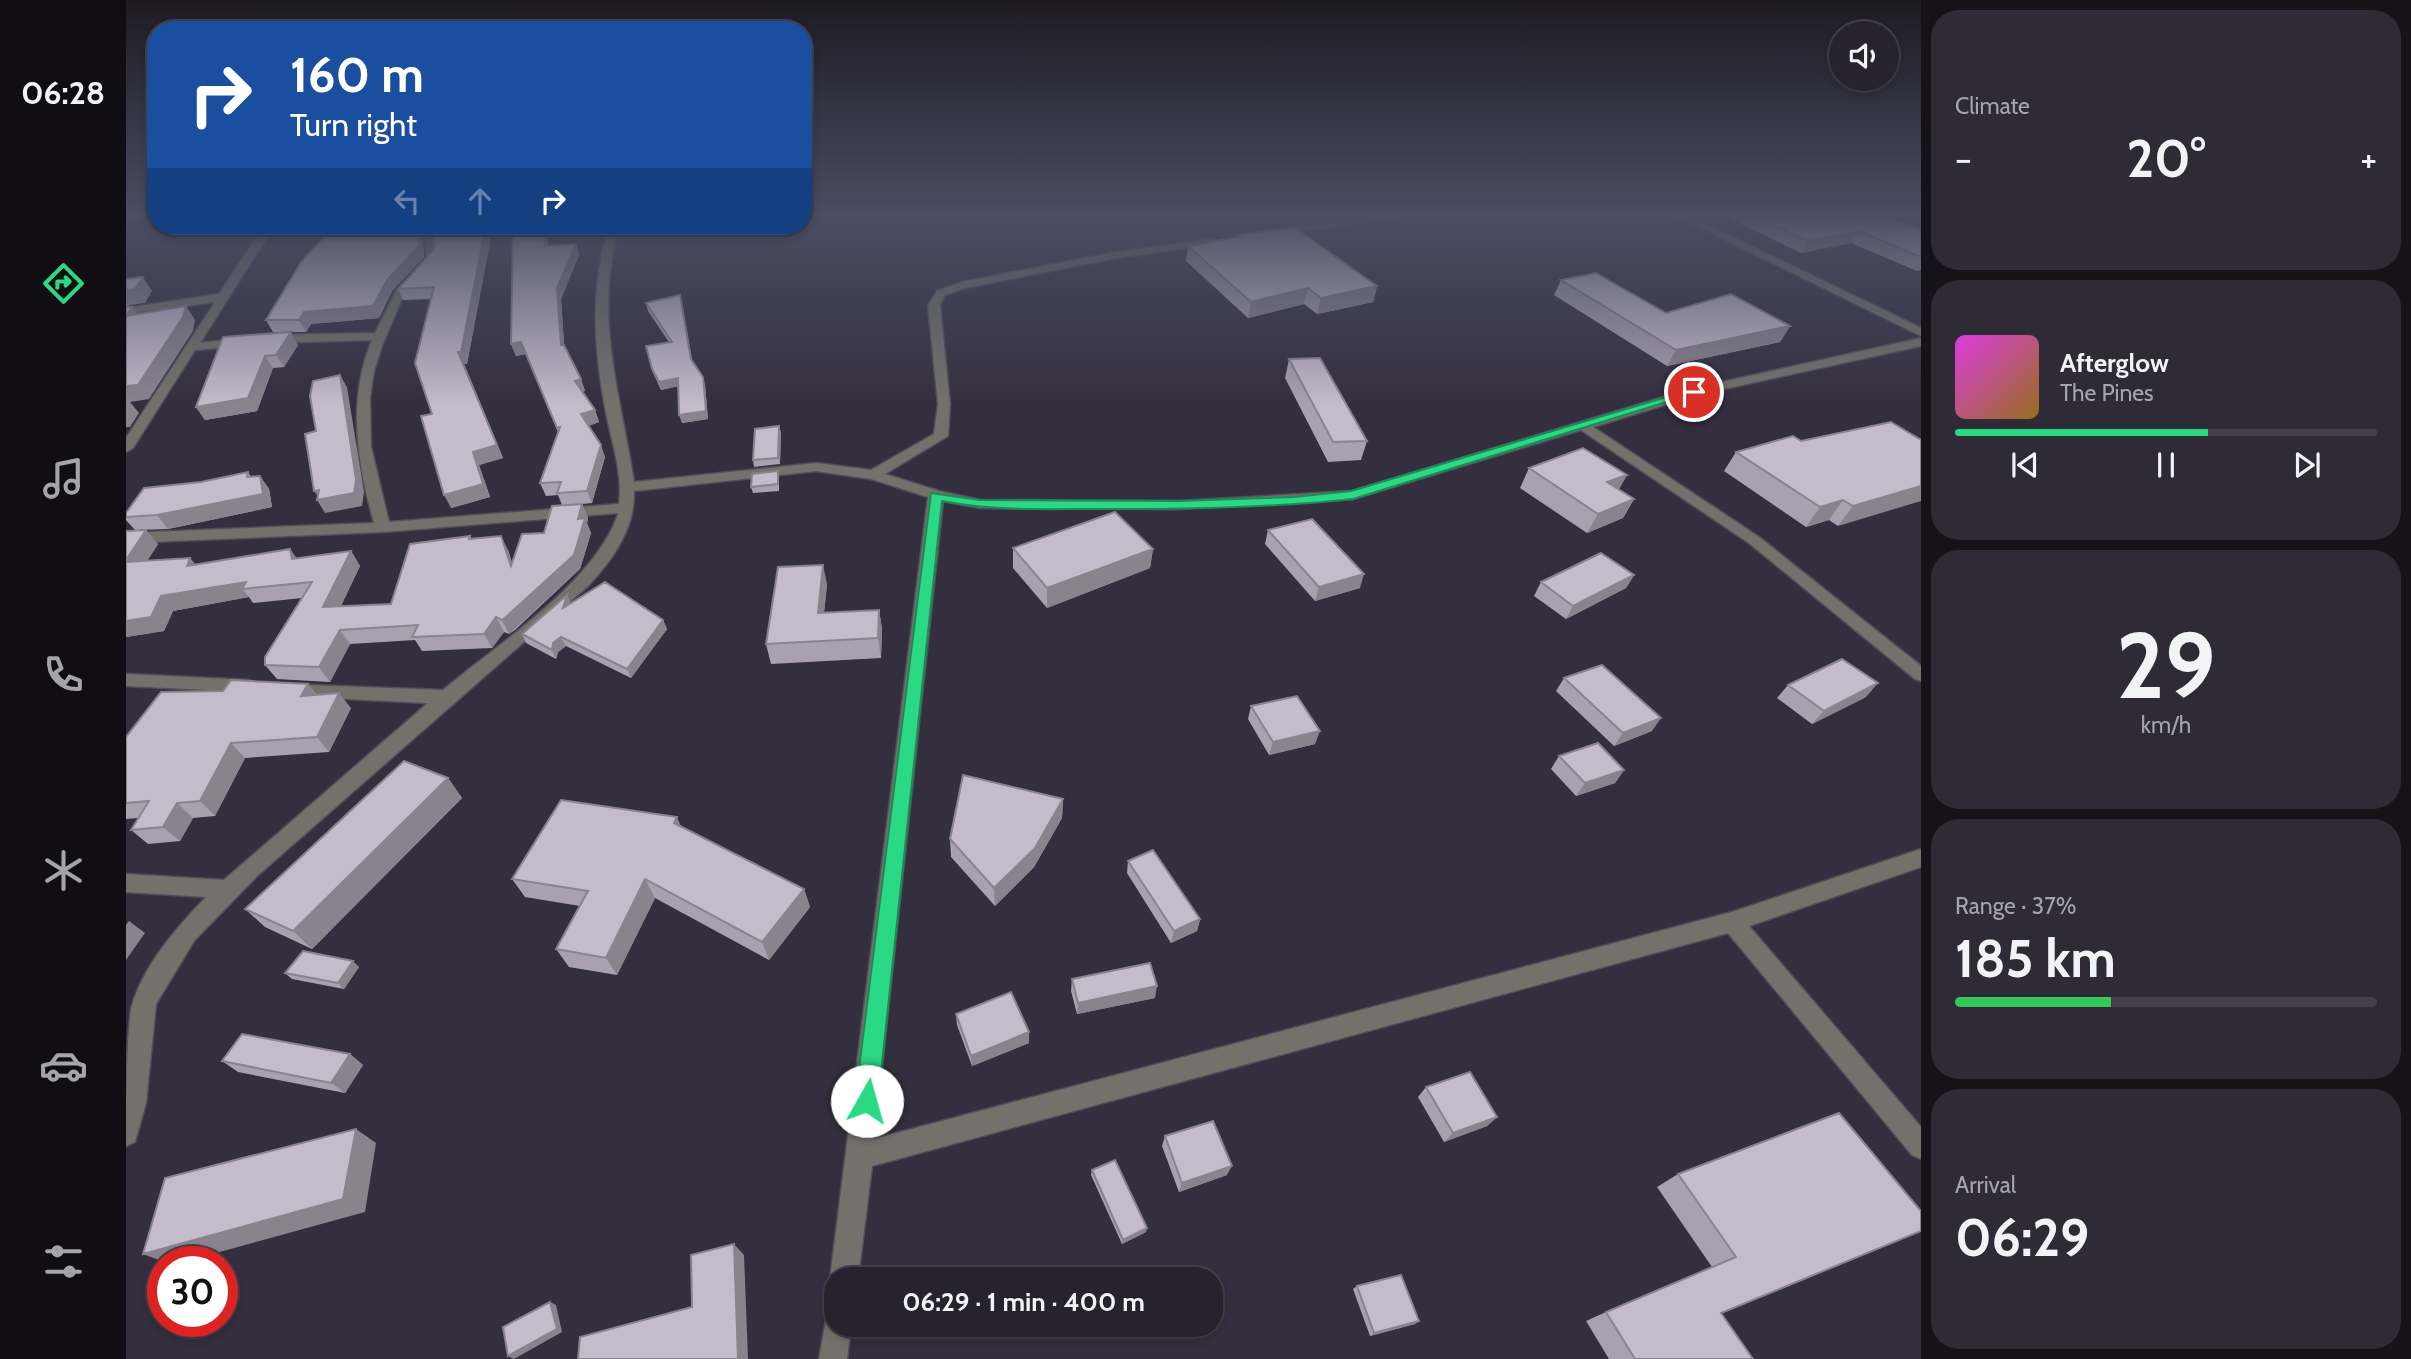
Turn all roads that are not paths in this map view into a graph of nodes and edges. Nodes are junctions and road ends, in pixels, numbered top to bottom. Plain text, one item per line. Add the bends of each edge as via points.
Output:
1 (236, 278) edge
2 (413, 278) edge
3 (603, 278) edge
4 (997, 278) edge
5 (1811, 278) edge
6 (224, 297) junction
7 (126, 311) edge
8 (1921, 332) edge
9 (379, 336) junction
10 (1921, 342) edge
11 (191, 347) junction
12 (1583, 426) junction
13 (126, 448) edge
14 (873, 475) junction
15 (630, 487) junction
16 (936, 495) junction
17 (628, 508) junction
18 (383, 527) junction
19 (126, 538) edge
20 (1921, 675) edge
21 (126, 680) edge
22 (446, 697) junction
23 (1921, 858) edge
24 (126, 883) edge
25 (229, 889) junction
26 (1732, 922) junction
27 (129, 1119) edge
28 (1921, 1146) edge
29 (860, 1156) junction
30 (846, 1267) edge
31 (836, 1337) edge
32 (833, 1359) edge

1 - 6 street
2 - 9 street via 401,291
3 - 15 street via 612,407
4 - 14 street via 942,293 934,304 944,404 941,436
5 - 8 street
6 - 7 street
6 - 11 street
9 - 11 street via 290,337
9 - 18 street via 363,382 363,440
10 - 12 street via 1694,392
11 - 13 street via 146,406
12 - 16 street via 1353,495 1180,505 980,504
12 - 20 street via 1754,540
14 - 15 street via 816,467
14 - 16 street
15 - 17 street
16 - 29 street
17 - 18 street
17 - 22 street via 607,553 574,588
18 - 19 street
21 - 22 street
22 - 25 street
23 - 26 street
24 - 25 street
25 - 27 street via 174,951 142,1009
26 - 28 street
26 - 29 street
29 - 30 street
31 - 32 street

